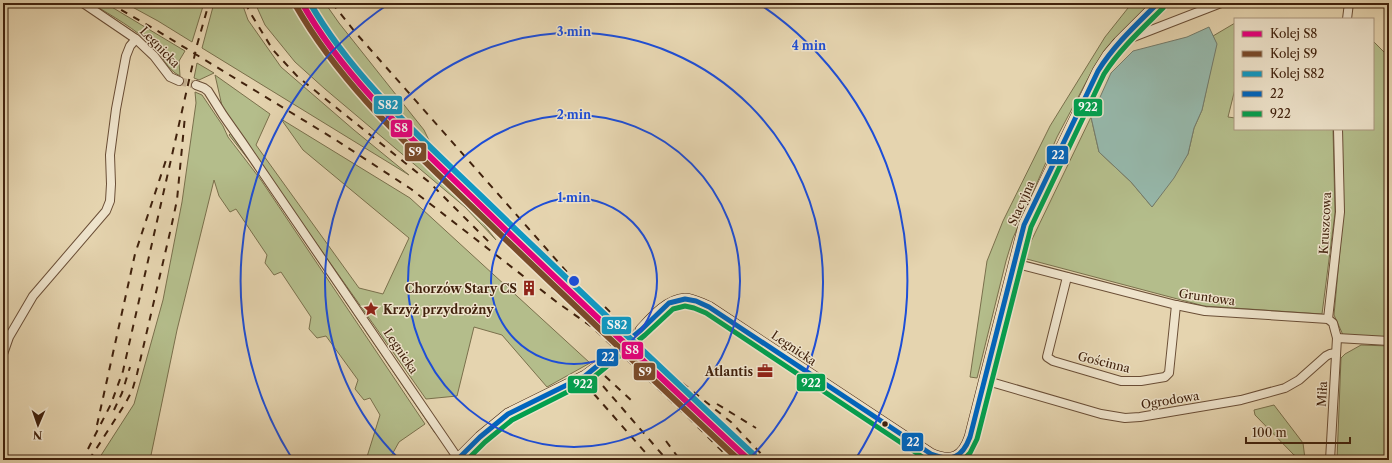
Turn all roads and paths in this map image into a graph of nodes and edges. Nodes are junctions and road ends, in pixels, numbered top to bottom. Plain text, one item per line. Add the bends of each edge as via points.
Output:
1 (83, 3) edge
2 (1158, 3) edge
3 (1221, 3) edge
4 (1349, 3) edge
5 (1347, 18) edge
6 (136, 39) junction
7 (1119, 42) junction
8 (179, 81) tunnel mouth
9 (196, 85) tunnel mouth
10 (1338, 130) edge
11 (1014, 262) junction
12 (1067, 277) junction
13 (1176, 305) junction
14 (1328, 319) junction
15 (641, 330) tunnel mouth
16 (1337, 338) junction
17 (1389, 341) edge
18 (1336, 353) junction
19 (3, 354) edge
20 (598, 367) tunnel mouth
21 (984, 380) junction
22 (458, 459) edge
23 (955, 459) edge
24 (1330, 460) edge

1 - 6 street, Legnicka
2 - 7 street, Stacyjna
3 - 7 street
4 - 5 street
6 - 8 street, Legnicka via 154,56 170,77
6 - 19 street via 126,56 116,109 110,155 110,201 106,211 33,296 9,337
7 - 11 street, Stacyjna via 1098,71 1024,225
9 - 22 street, Legnicka via 208,91
10 - 14 street, Kruszcowa via 1340,212
11 - 12 street, Gruntowa
11 - 21 street, Stacyjna
12 - 13 street, Gruntowa
12 - 13 street, Gościnna via 1047,357 1121,381 1141,381 1165,377 1169,373
13 - 14 street, Gruntowa via 1210,312
14 - 16 street
15 - 23 street, Legnicka via 670,304 684,299 696,301 709,307 931,454 944,460
16 - 17 street
16 - 18 street
18 - 21 street, Ogrodowa via 1326,356 1299,380 1285,388 1241,400 1140,417 1126,418 1101,414
18 - 24 street, Miła
20 - 22 street, Legnicka via 586,376 508,414 492,425
21 - 23 street, Stacyjna via 968,444

